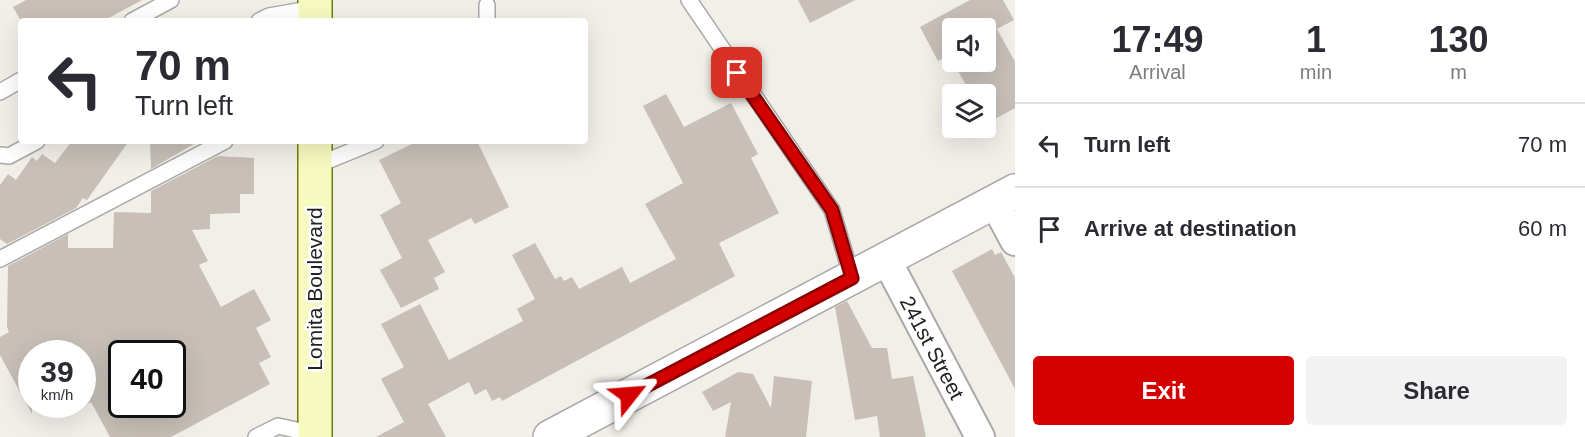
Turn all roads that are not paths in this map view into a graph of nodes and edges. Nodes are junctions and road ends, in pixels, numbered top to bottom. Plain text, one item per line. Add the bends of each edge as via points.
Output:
1 (171, 0) edge
2 (689, 0) edge
3 (488, 5) dead end
4 (315, 10) edge
5 (138, 18) edge
6 (264, 18) edge
7 (487, 18) edge
8 (18, 82) edge
9 (0, 92) edge
10 (31, 144) edge
11 (219, 144) edge
12 (362, 144) edge
13 (315, 154) edge
14 (0, 155) edge
15 (1004, 197) edge
16 (1015, 242) edge
17 (886, 259) junction
18 (0, 260) edge
19 (852, 278) junction
20 (315, 435) edge
21 (256, 437) edge
22 (550, 437) edge
23 (980, 437) edge

1 - 5 lane
2 - 19 lane via 832,210
3 - 7 lane
4 - 6 lane
8 - 9 lane
10 - 14 lane via 9,156
11 - 18 lane
12 - 13 lane
13 - 20 main road, Lomita Boulevard
15 - 16 street
15 - 17 street
17 - 19 street
17 - 23 street, 241st Street
19 - 22 street
20 - 21 lane via 278,426

